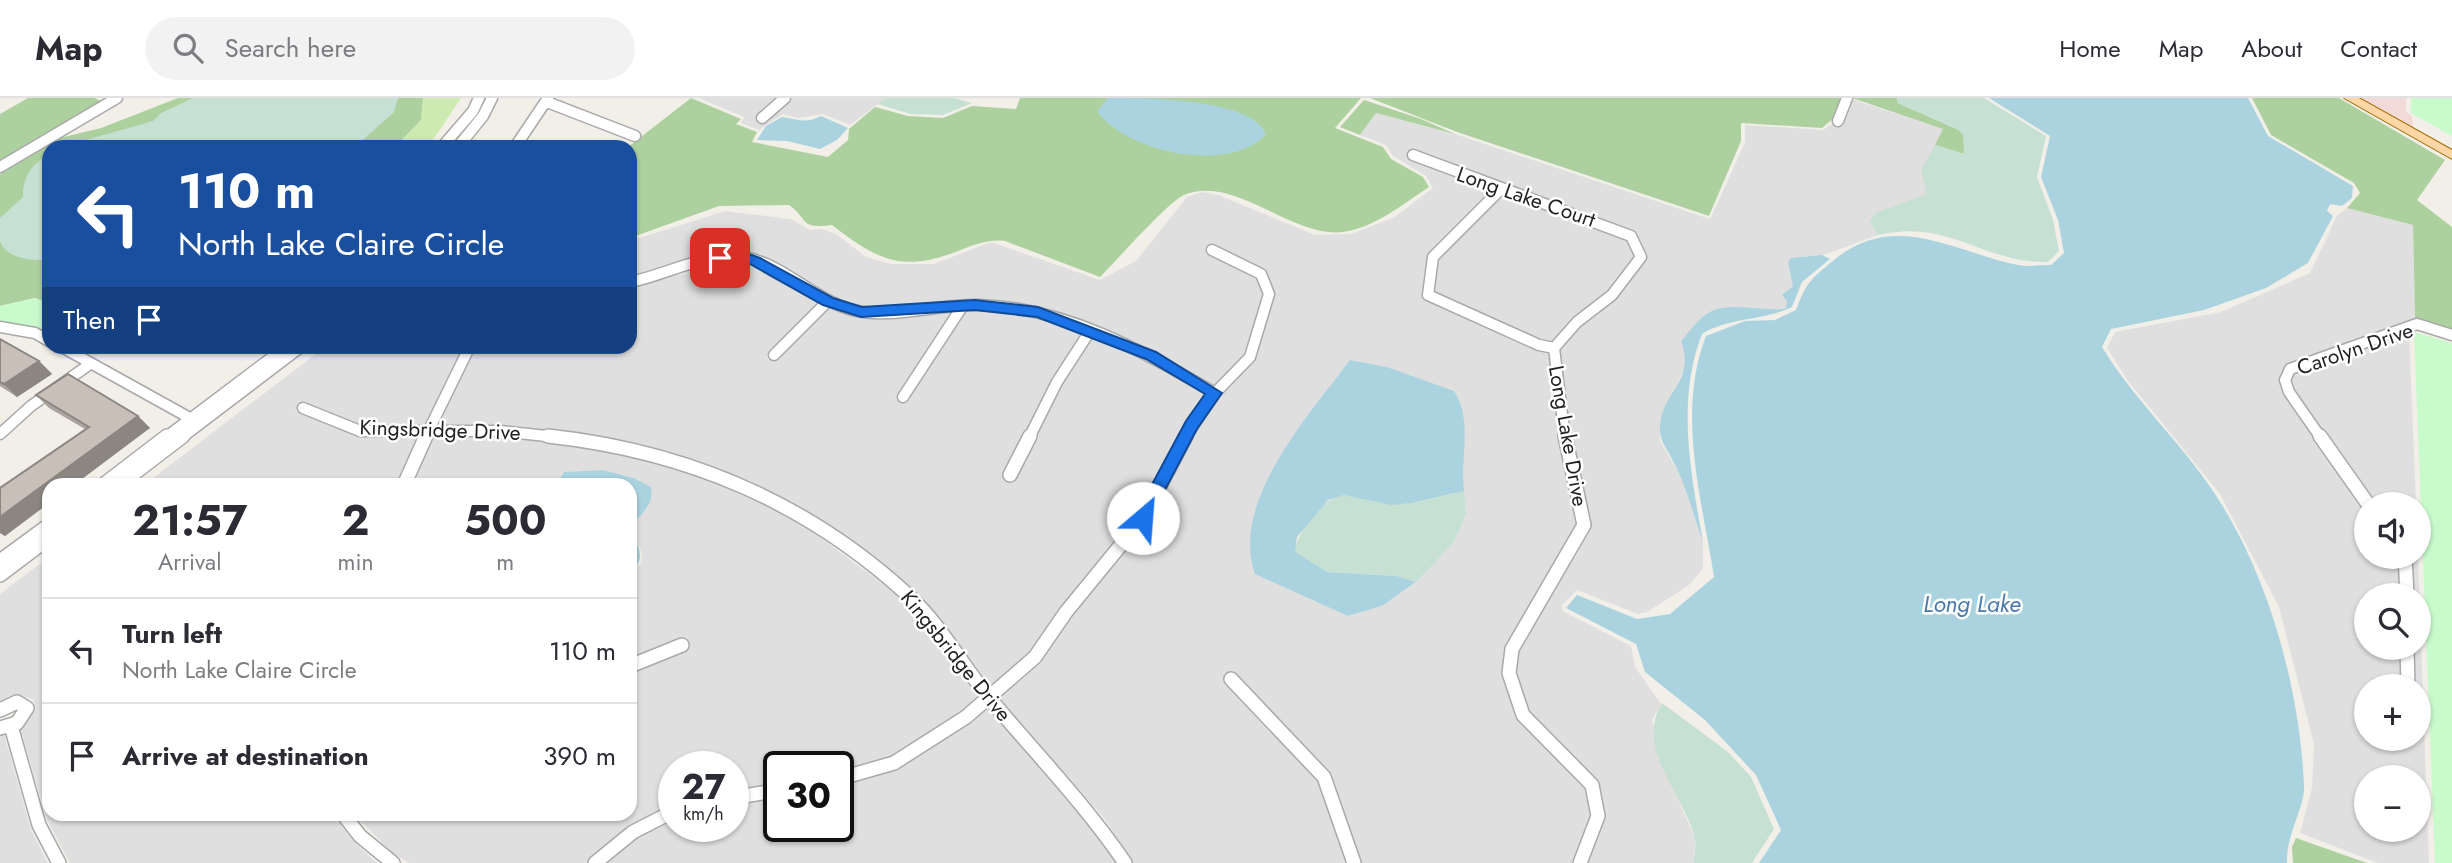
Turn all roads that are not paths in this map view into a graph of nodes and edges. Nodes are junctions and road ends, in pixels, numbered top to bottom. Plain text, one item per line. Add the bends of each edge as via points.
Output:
1 (479, 98) edge
2 (492, 98) edge
3 (785, 98) edge
4 (1847, 98) edge
5 (2350, 98) edge
6 (111, 99) edge
7 (547, 100) edge
8 (762, 118) dead end
9 (1838, 121) dead end
10 (635, 136) dead end
11 (44, 140) edge
12 (448, 140) edge
13 (464, 140) edge
14 (520, 140) edge
15 (42, 141) edge
16 (1413, 155) dead end
17 (2452, 155) edge
18 (0, 167) edge
19 (1501, 190) junction
20 (1635, 244) joint
21 (1212, 250) dead end
22 (637, 280) edge
23 (828, 301) junction
24 (962, 307) junction
25 (0, 327) edge
26 (1090, 331) junction
27 (2452, 335) edge
28 (42, 337) edge
29 (1554, 348) junction
30 (73, 354) edge
31 (277, 354) edge
32 (291, 354) edge
33 (464, 354) edge
34 (774, 355) dead end
35 (90, 364) junction
36 (1215, 393) junction
37 (902, 397) dead end
38 (303, 408) dead end
39 (196, 421) junction
40 (430, 431) junction
41 (0, 434) edge
42 (1010, 475) dead end
43 (113, 478) edge
44 (127, 478) edge
45 (407, 478) edge
46 (2360, 492) edge
47 (42, 531) edge
48 (42, 542) edge
49 (1, 568) edge
50 (682, 645) dead end
51 (637, 663) edge
52 (1231, 679) dead end
53 (989, 698) junction
54 (0, 710) edge
55 (5, 727) edge
56 (854, 775) edge
57 (658, 819) edge
58 (349, 821) edge
59 (59, 863) edge
60 (393, 863) edge
61 (594, 863) edge
62 (1125, 863) edge
63 (1354, 863) edge
64 (1580, 863) edge

1 - 12 street
2 - 13 street
3 - 8 street
4 - 9 street
5 - 17 main road
6 - 11 street
7 - 10 street
7 - 14 street
15 - 18 street
16 - 19 street, Long Lake Court
19 - 20 street, Long Lake Court via 1616,228 1631,236
19 - 29 street via 1433,257 1427,295
20 - 29 street, Long Lake Drive via 1641,257 1619,286
21 - 36 street via 1261,274 1269,294 1250,357
22 - 23 street via 708,260 744,257
23 - 24 street via 861,312
23 - 34 street
24 - 26 street via 1014,307
24 - 37 street
25 - 28 street
26 - 36 street via 1151,356
26 - 42 street via 1057,382
27 - 46 street, Carolyn Drive via 2417,324 2290,369 2286,380 2289,392
29 - 64 street, Long Lake Drive via 1565,439 1584,525 1512,649 1509,673 1522,715 1592,785 1598,816
30 - 35 street
31 - 39 street
32 - 39 street
33 - 40 street
35 - 39 street
35 - 41 street
36 - 53 street via 1191,425 1143,518 1035,657
38 - 40 street, Kingsbridge Drive via 360,431
39 - 43 street
39 - 44 street
40 - 45 street
40 - 53 street, Kingsbridge Drive via 500,431 610,443 681,461 787,506 911,597
47 - 49 street
48 - 49 street
50 - 51 street
52 - 63 street via 1324,777
53 - 56 street via 894,764
53 - 62 street, Kingsbridge Drive via 1098,823
54 - 55 street via 17,702 26,705 23,718
55 - 59 street via 40,825
57 - 61 street via 633,832
58 - 60 street

